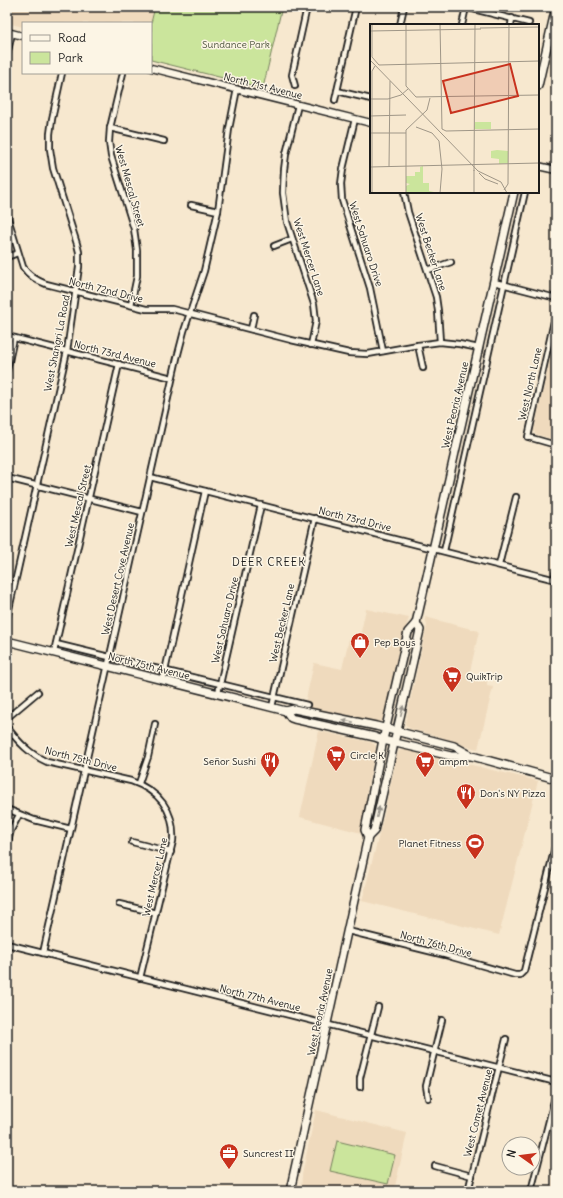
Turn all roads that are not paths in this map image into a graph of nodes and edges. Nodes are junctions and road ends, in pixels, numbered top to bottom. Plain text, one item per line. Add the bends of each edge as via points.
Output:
1 (307, 7) edge
2 (356, 7) edge
3 (404, 7) edge
4 (466, 7) edge
5 (556, 7) edge
6 (512, 18) junction
7 (529, 23) dead end
8 (400, 24) edge
9 (462, 24) edge
10 (511, 24) edge
11 (9, 32) edge
12 (22, 36) edge
13 (7, 55) edge
14 (152, 68) edge
15 (62, 74) edge
16 (123, 74) edge
17 (539, 82) edge
18 (295, 86) dead end
19 (237, 89) junction
20 (337, 91) junction
21 (370, 99) edge
22 (335, 100) dead end
23 (298, 105) junction
24 (355, 119) junction
25 (370, 123) edge
26 (110, 128) junction
27 (164, 140) dead end
28 (539, 166) edge
29 (556, 170) edge
30 (404, 193) edge
31 (514, 193) edge
32 (525, 193) edge
33 (192, 205) dead end
34 (218, 211) junction
35 (7, 216) edge
36 (292, 239) junction
37 (274, 246) dead end
38 (18, 253) junction
39 (7, 257) edge
40 (451, 262) dead end
41 (428, 270) junction
42 (494, 282) junction
43 (504, 285) junction
44 (76, 291) junction
45 (556, 298) edge
46 (131, 306) junction
47 (556, 312) edge
48 (189, 314) junction
49 (254, 315) dead end
50 (251, 329) junction
51 (7, 336) edge
52 (14, 338) junction
53 (440, 342) junction
54 (311, 344) junction
55 (418, 345) junction
56 (478, 348) junction
57 (67, 351) junction
58 (383, 351) junction
59 (119, 364) junction
60 (423, 368) dead end
61 (7, 370) edge
62 (172, 378) junction
63 (556, 444) edge
64 (150, 477) junction
65 (7, 478) edge
66 (36, 486) junction
67 (205, 491) junction
68 (516, 497) dead end
69 (89, 499) junction
70 (261, 505) junction
71 (142, 512) junction
72 (315, 518) junction
73 (433, 548) junction
74 (444, 551) junction
75 (499, 565) junction
76 (556, 571) edge
77 (555, 580) edge
78 (7, 618) edge
79 (416, 623) junction
80 (7, 640) edge
81 (56, 644) junction
82 (404, 650) junction
83 (54, 652) junction
84 (415, 652) junction
85 (109, 656) junction
86 (107, 666) junction
87 (165, 670) junction
88 (163, 680) junction
89 (220, 683) junction
90 (38, 692) dead end
91 (218, 693) junction
92 (274, 697) junction
93 (307, 705) dead end
94 (272, 708) junction
95 (286, 711) junction
96 (314, 713) junction
97 (7, 718) edge
98 (294, 719) junction
99 (155, 724) dead end
100 (7, 727) edge
101 (386, 729) junction
102 (397, 732) junction
103 (383, 740) junction
104 (395, 743) junction
105 (472, 756) junction
106 (84, 770) junction
107 (556, 779) edge
108 (139, 783) junction
109 (7, 809) edge
110 (19, 815) junction
111 (71, 829) junction
112 (368, 837) junction
113 (132, 842) dead end
114 (556, 843) edge
115 (7, 846) edge
116 (171, 852) junction
117 (119, 904) dead end
118 (156, 913) junction
119 (348, 931) junction
120 (7, 944) edge
121 (43, 954) junction
122 (140, 978) junction
123 (378, 1007) dead end
124 (442, 1020) dead end
125 (327, 1024) junction
126 (371, 1035) junction
127 (506, 1039) dead end
128 (435, 1051) junction
129 (499, 1068) junction
130 (556, 1082) edge
131 (360, 1087) dead end
132 (556, 1093) edge
133 (428, 1098) dead end
134 (435, 1166) dead end
135 (472, 1176) junction
136 (290, 1191) edge
137 (468, 1191) edge
138 (531, 1191) edge

1 - 18 street via 292,75
2 - 20 street
3 - 8 street
4 - 6 street
4 - 9 street
5 - 17 main road
6 - 7 street
6 - 10 street
11 - 12 street
11 - 13 street
14 - 19 street, North 71st Avenue
15 - 44 street, West Shangri La Road via 52,119 50,149 53,168 79,252
16 - 26 street, West Mescal Street
19 - 23 street, North 71st Avenue
19 - 34 street, West Desert Cove Avenue
20 - 21 street
20 - 22 street
23 - 24 street, North 71st Avenue
23 - 36 street, West Mercer Lane via 283,177 284,203
24 - 25 street, North 71st Avenue
24 - 58 street, West Sahuaro Drive via 343,169 342,200 370,288
26 - 27 street
26 - 46 street, West Mescal Street via 110,150 134,230 137,250 137,276
28 - 29 street
30 - 41 street, West Becker Lane
31 - 42 main road, West Peoria Avenue
32 - 43 street, West Peoria Avenue
33 - 34 street
34 - 48 street, West Desert Cove Avenue via 204,271
35 - 38 street, North 72nd Drive
36 - 37 street
36 - 54 street, West Mercer Lane via 314,304 316,321
38 - 39 street
38 - 44 street, North 72nd Drive via 26,272 34,279
40 - 41 street
41 - 53 street, West Becker Lane via 438,304
42 - 43 street
42 - 56 main road, West Peoria Avenue
43 - 45 street
43 - 74 street, West Peoria Avenue
44 - 46 street, North 72nd Drive
44 - 57 street, West Shangri La Road
46 - 48 street, North 72nd Drive via 172,309
47 - 63 street, West North Lane via 528,437
48 - 50 street, North 72nd Drive
48 - 62 street, West Desert Cove Avenue
49 - 50 street
50 - 54 street, North 72nd Drive
51 - 52 street, North 73rd Avenue
52 - 57 street, North 73rd Avenue
52 - 61 street
53 - 55 street, North 72nd Drive
53 - 56 street, North 72nd Drive
54 - 58 street, North 72nd Drive via 356,354
55 - 58 street, North 72nd Drive
55 - 60 street
56 - 73 main road, West Peoria Avenue
57 - 59 street, North 73rd Avenue
57 - 66 street, West Shangri La Road
59 - 62 street, North 73rd Avenue
59 - 69 street, West Mescal Street
62 - 64 street, West Desert Cove Avenue
64 - 67 street, North 73rd Drive
64 - 71 street, West Desert Cove Avenue
65 - 66 street
66 - 69 street
66 - 78 street, West Shangri La Road
67 - 70 street, North 73rd Drive
67 - 87 street
68 - 75 street
69 - 71 street
69 - 81 street, West Mescal Street
70 - 72 street, North 73rd Drive
70 - 89 street, West Sahuaro Drive
71 - 85 street, West Desert Cove Avenue
72 - 73 street, North 73rd Drive
72 - 92 street, West Becker Lane
73 - 74 street, North 73rd Drive
73 - 79 main road, West Peoria Avenue
74 - 75 street, North 73rd Drive
75 - 77 street, North 73rd Drive
76 - 77 street
79 - 82 main road, West Peoria Avenue via 408,632
79 - 84 main road, West Peoria Avenue via 420,630
80 - 83 main road, North 75th Avenue
81 - 83 street, West Mescal Street
81 - 85 street, North 75th Avenue
82 - 84 main road
82 - 101 main road, West Peoria Avenue
83 - 86 main road, North 75th Avenue
102 -> 84 main road, West Peoria Avenue
85 - 86 street, West Desert Cove Avenue
85 - 87 street, North 75th Avenue
86 - 88 main road, North 75th Avenue
86 - 106 street, West Desert Cove Avenue
87 - 88 street
87 - 89 street, North 75th Avenue
88 - 91 main road, North 75th Avenue
89 - 91 street, West Sahuaro Drive
89 - 92 street, North 75th Avenue
90 - 97 street
91 - 94 main road, North 75th Avenue
92 - 93 street, North 75th Avenue
92 - 94 street, West Becker Lane
94 - 95 main road, North 75th Avenue
95 - 96 main road, North 75th Avenue via 294,709
95 - 98 main road
96 - 98 main road via 311,717 297,716
101 -> 96 main road, North 75th Avenue
98 - 103 main road, North 75th Avenue
99 - 108 street
100 - 106 street, North 75th Drive via 17,741 39,758
101 - 102 main road, North 75th Avenue
101 - 103 main road, West Peoria Avenue
102 - 104 main road, West Peoria Avenue
102 - 105 main road, North 75th Avenue via 454,746
103 - 104 main road, North 75th Avenue
103 - 112 main road, West Peoria Avenue via 365,830
104 - 105 main road, North 75th Avenue via 451,756
112 -> 104 main road, West Peoria Avenue via 374,831
105 - 107 main road, North 75th Avenue
106 - 108 street, North 75th Drive
106 - 111 street, West Desert Cove Avenue
108 - 116 street, West Mercer Lane via 157,795 167,808 174,834
109 - 110 street
110 - 111 street
110 - 115 street via 11,830
111 - 121 street, West Desert Cove Avenue
112 - 119 main road, West Peoria Avenue
113 - 116 street
114 - 119 street, North 76th Drive via 524,971 520,975
116 - 118 street, West Mercer Lane
117 - 118 street
118 - 122 street, West Mercer Lane
119 - 125 main road, West Peoria Avenue
120 - 121 street, North 77th Avenue
121 - 122 street, North 77th Avenue
122 - 125 street, North 77th Avenue
123 - 126 street
124 - 128 street
125 - 126 street, North 77th Avenue
125 - 136 main road, West Peoria Avenue
126 - 128 street, North 77th Avenue
126 - 131 street
127 - 129 street, West Comet Avenue
128 - 129 street, North 77th Avenue
128 - 133 street via 426,1086
129 - 130 street, North 77th Avenue
129 - 135 street, West Comet Avenue
132 - 138 street
134 - 135 street
135 - 137 street, West Comet Avenue

